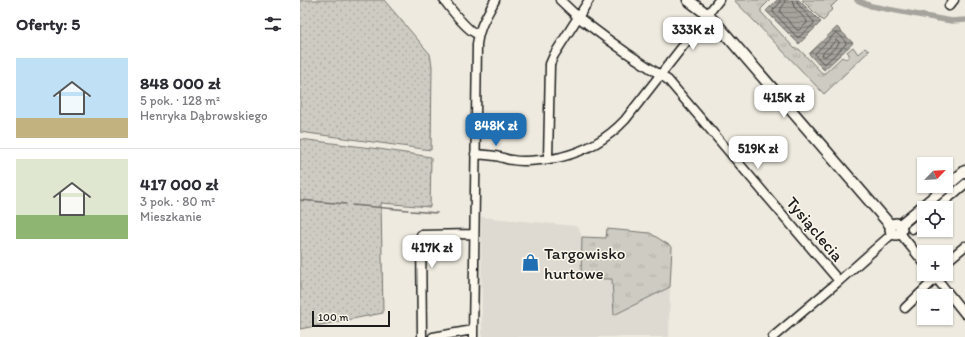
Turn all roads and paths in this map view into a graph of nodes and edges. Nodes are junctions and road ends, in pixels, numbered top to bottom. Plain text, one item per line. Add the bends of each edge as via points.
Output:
1 (444, 0) edge
2 (495, 0) edge
3 (560, 0) edge
4 (589, 0) edge
5 (688, 0) edge
6 (719, 0) edge
7 (708, 14) junction
8 (578, 17) junction
9 (478, 34) junction
10 (661, 75) junction
11 (475, 157) junction
12 (548, 159) junction
13 (965, 172) edge
14 (965, 184) edge
15 (945, 201) edge
16 (917, 225) edge
17 (896, 229) junction
18 (912, 229) dead end
19 (474, 234) junction
20 (965, 246) edge
21 (917, 254) edge
22 (953, 256) edge
23 (840, 281) junction
24 (929, 281) edge
25 (938, 281) edge
26 (905, 308) dead end
27 (965, 314) edge
28 (473, 334) edge
29 (422, 337) edge
30 (433, 337) edge
31 (773, 337) edge

1 - 9 street via 467,27
2 - 9 street
3 - 8 street, Tysiąclecia
4 - 8 street
5 - 7 main road
6 - 7 street
7 - 10 street
7 - 17 main road
8 - 10 street, Tysiąclecia
8 - 12 street via 550,64
9 - 11 street
10 - 12 street via 618,128 602,140 574,153
10 - 23 street, Tysiąclecia via 676,89
11 - 12 street via 528,161
11 - 19 street
13 - 17 main road
14 - 15 street
16 - 18 street
17 - 21 street
17 - 23 street
19 - 28 street
19 - 29 street via 421,234
20 - 22 street
23 - 31 street
24 - 26 street
25 - 27 street
28 - 30 street via 466,330

